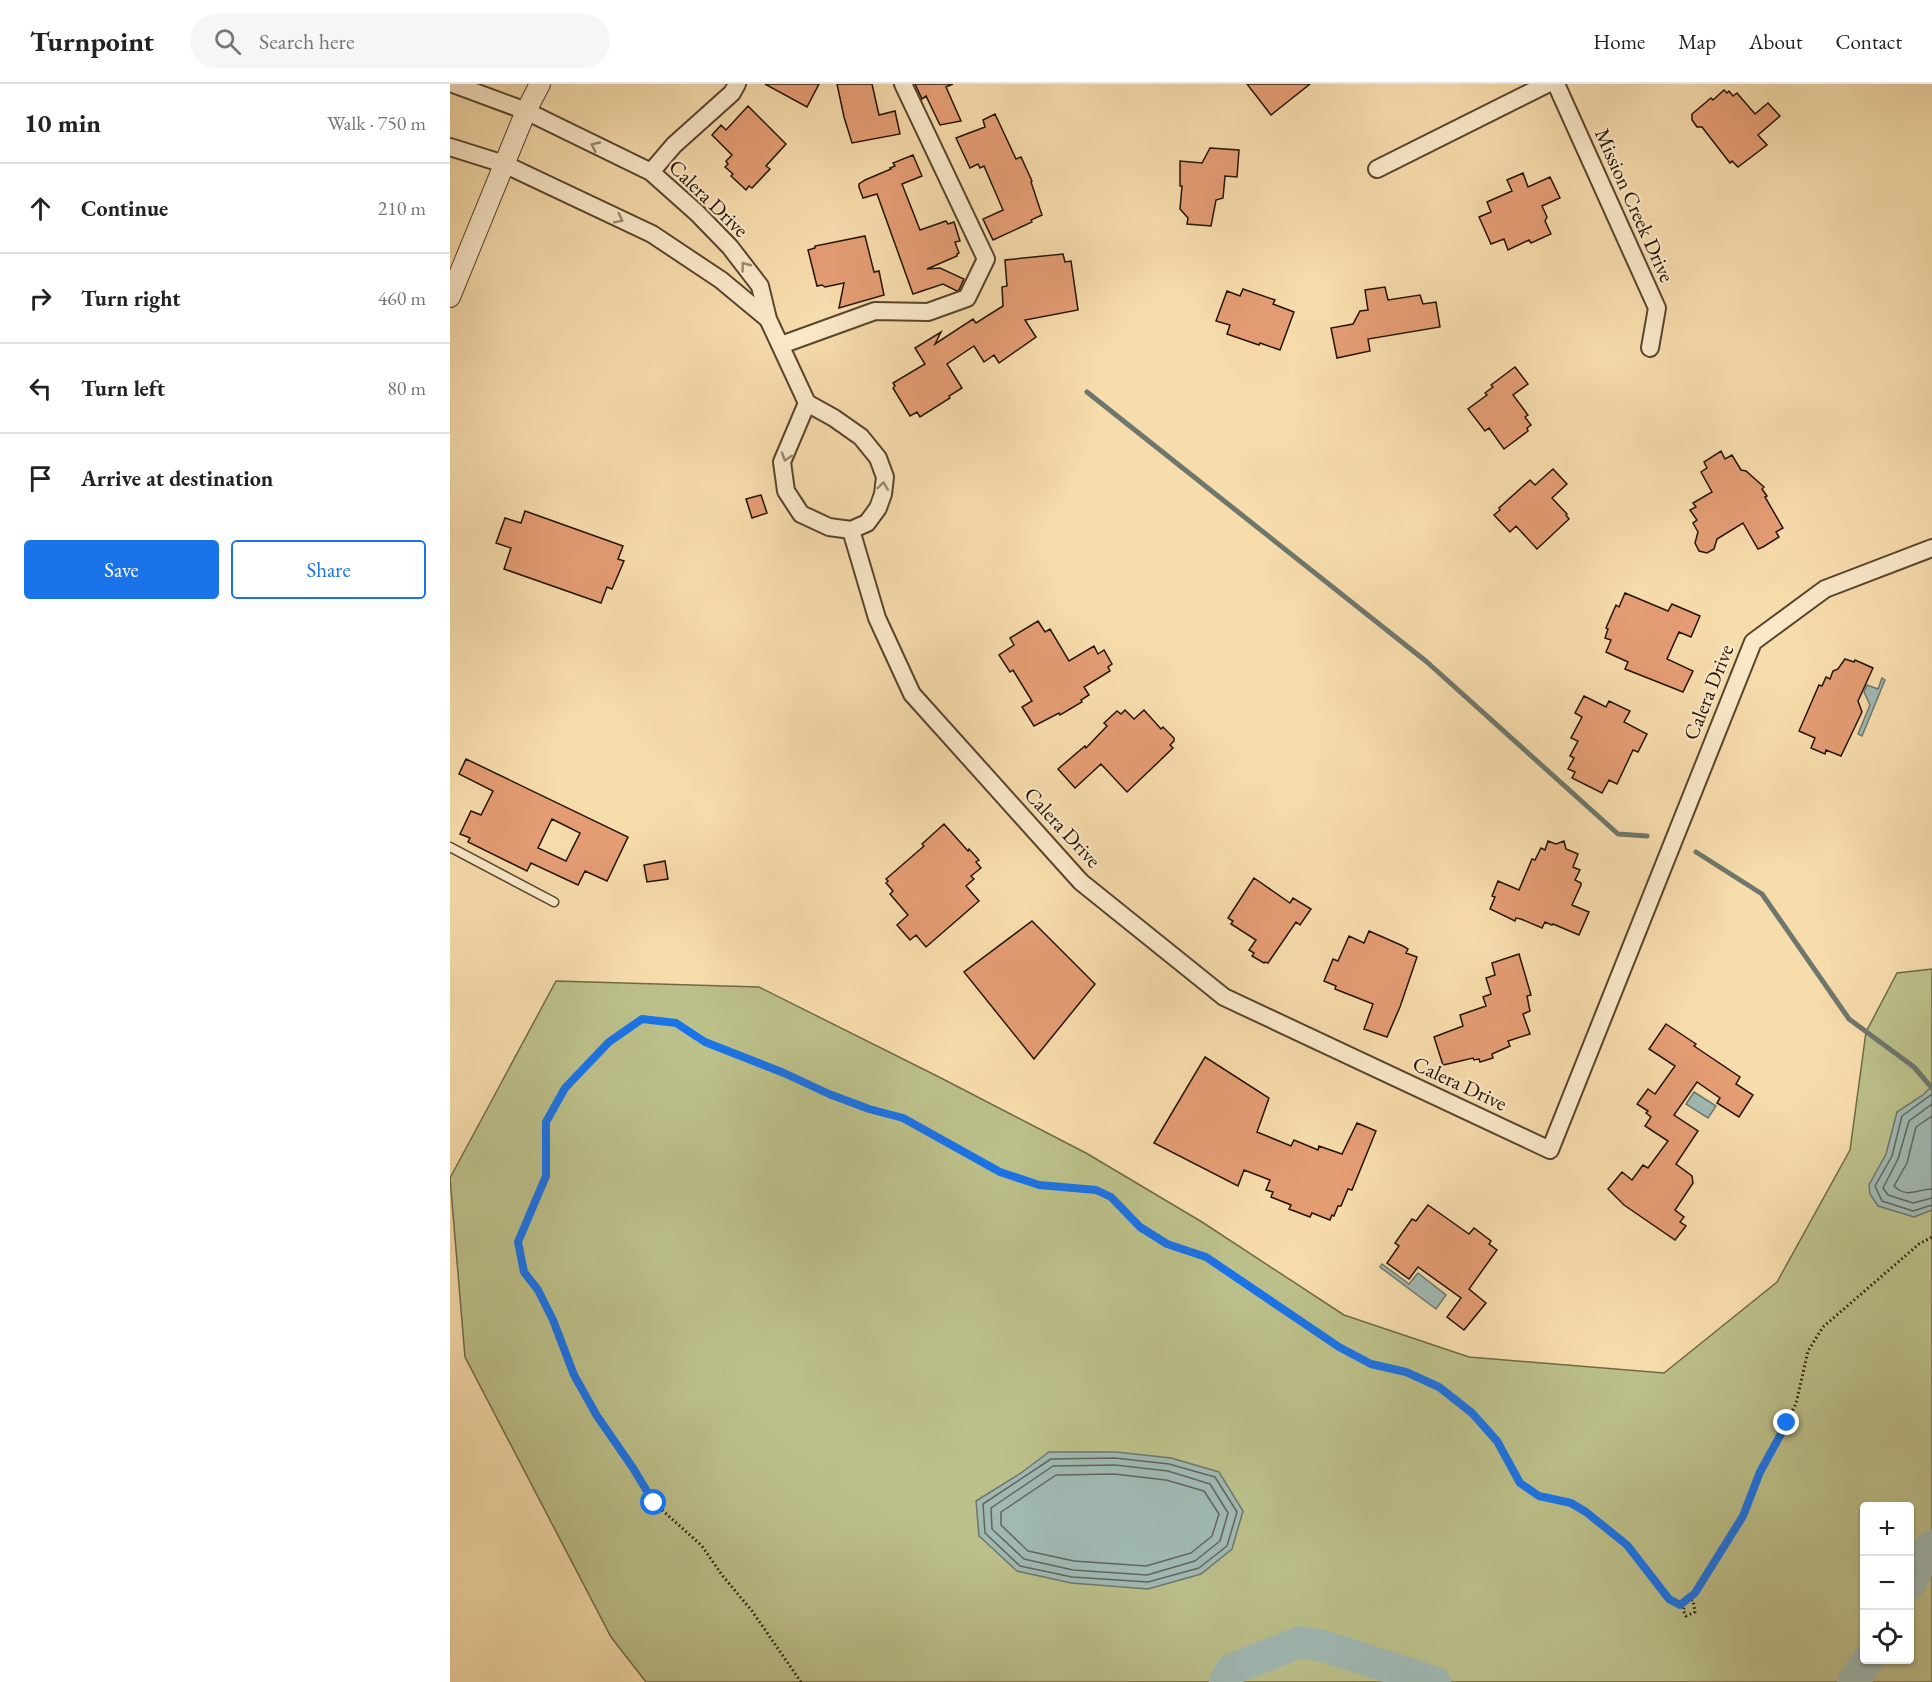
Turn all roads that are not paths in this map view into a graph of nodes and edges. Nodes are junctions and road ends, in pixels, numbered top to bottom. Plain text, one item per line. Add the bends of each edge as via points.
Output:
1 (453, 84) edge
2 (540, 84) edge
3 (737, 84) edge
4 (903, 84) edge
5 (1547, 84) edge
6 (1556, 84) edge
7 (526, 111) junction
8 (450, 147) edge
9 (504, 164) junction
10 (1377, 169) dead end
11 (651, 172) junction
12 (450, 297) edge
13 (768, 319) junction
14 (781, 345) junction
15 (1650, 348) dead end
16 (807, 403) junction
17 (851, 530) junction
18 (1932, 548) edge
19 (450, 847) edge
20 (555, 902) dead end

1 - 7 street, Calera Drive
2 - 7 street
3 - 11 street
4 - 14 street via 986,259 967,298 928,312 875,311
5 - 10 street
6 - 15 street, Mission Creek Drive via 1657,308
7 - 9 street
11 -> 7 street, Calera Drive
8 - 9 street, Calera Drive
9 - 12 street
9 -> 13 street, Calera Drive via 651,234 721,280
13 -> 11 street, Calera Drive via 760,286 730,247
13 - 14 street, Calera Drive
14 - 16 street, Calera Drive
16 -> 17 street via 782,462 786,491 801,514 829,527
17 -> 16 street via 867,523 878,508 885,477 878,458 861,437
17 - 18 street, Calera Drive via 877,618 912,694 1082,882 1224,997 1550,1150 1753,642 1825,588
19 - 20 lane

